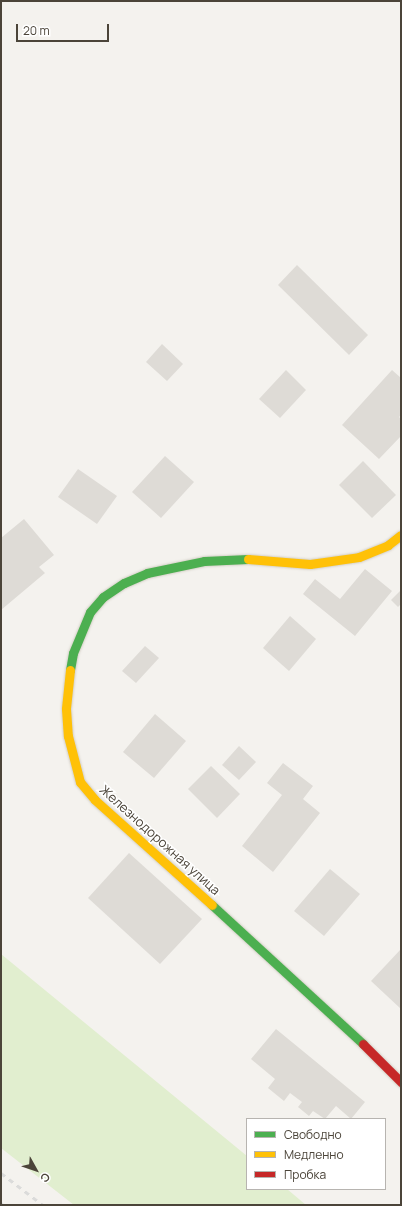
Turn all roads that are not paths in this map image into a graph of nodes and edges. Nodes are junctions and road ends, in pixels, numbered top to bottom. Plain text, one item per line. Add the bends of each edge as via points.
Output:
1 (401, 535) edge
2 (401, 1082) edge

1 - 2 street, Железнодорожная улица via 388,545 359,557 310,564 241,559 204,560 147,573 124,583 103,598 90,612 81,631 73,653 66,709 68,736 80,782 94,800 339,1020

